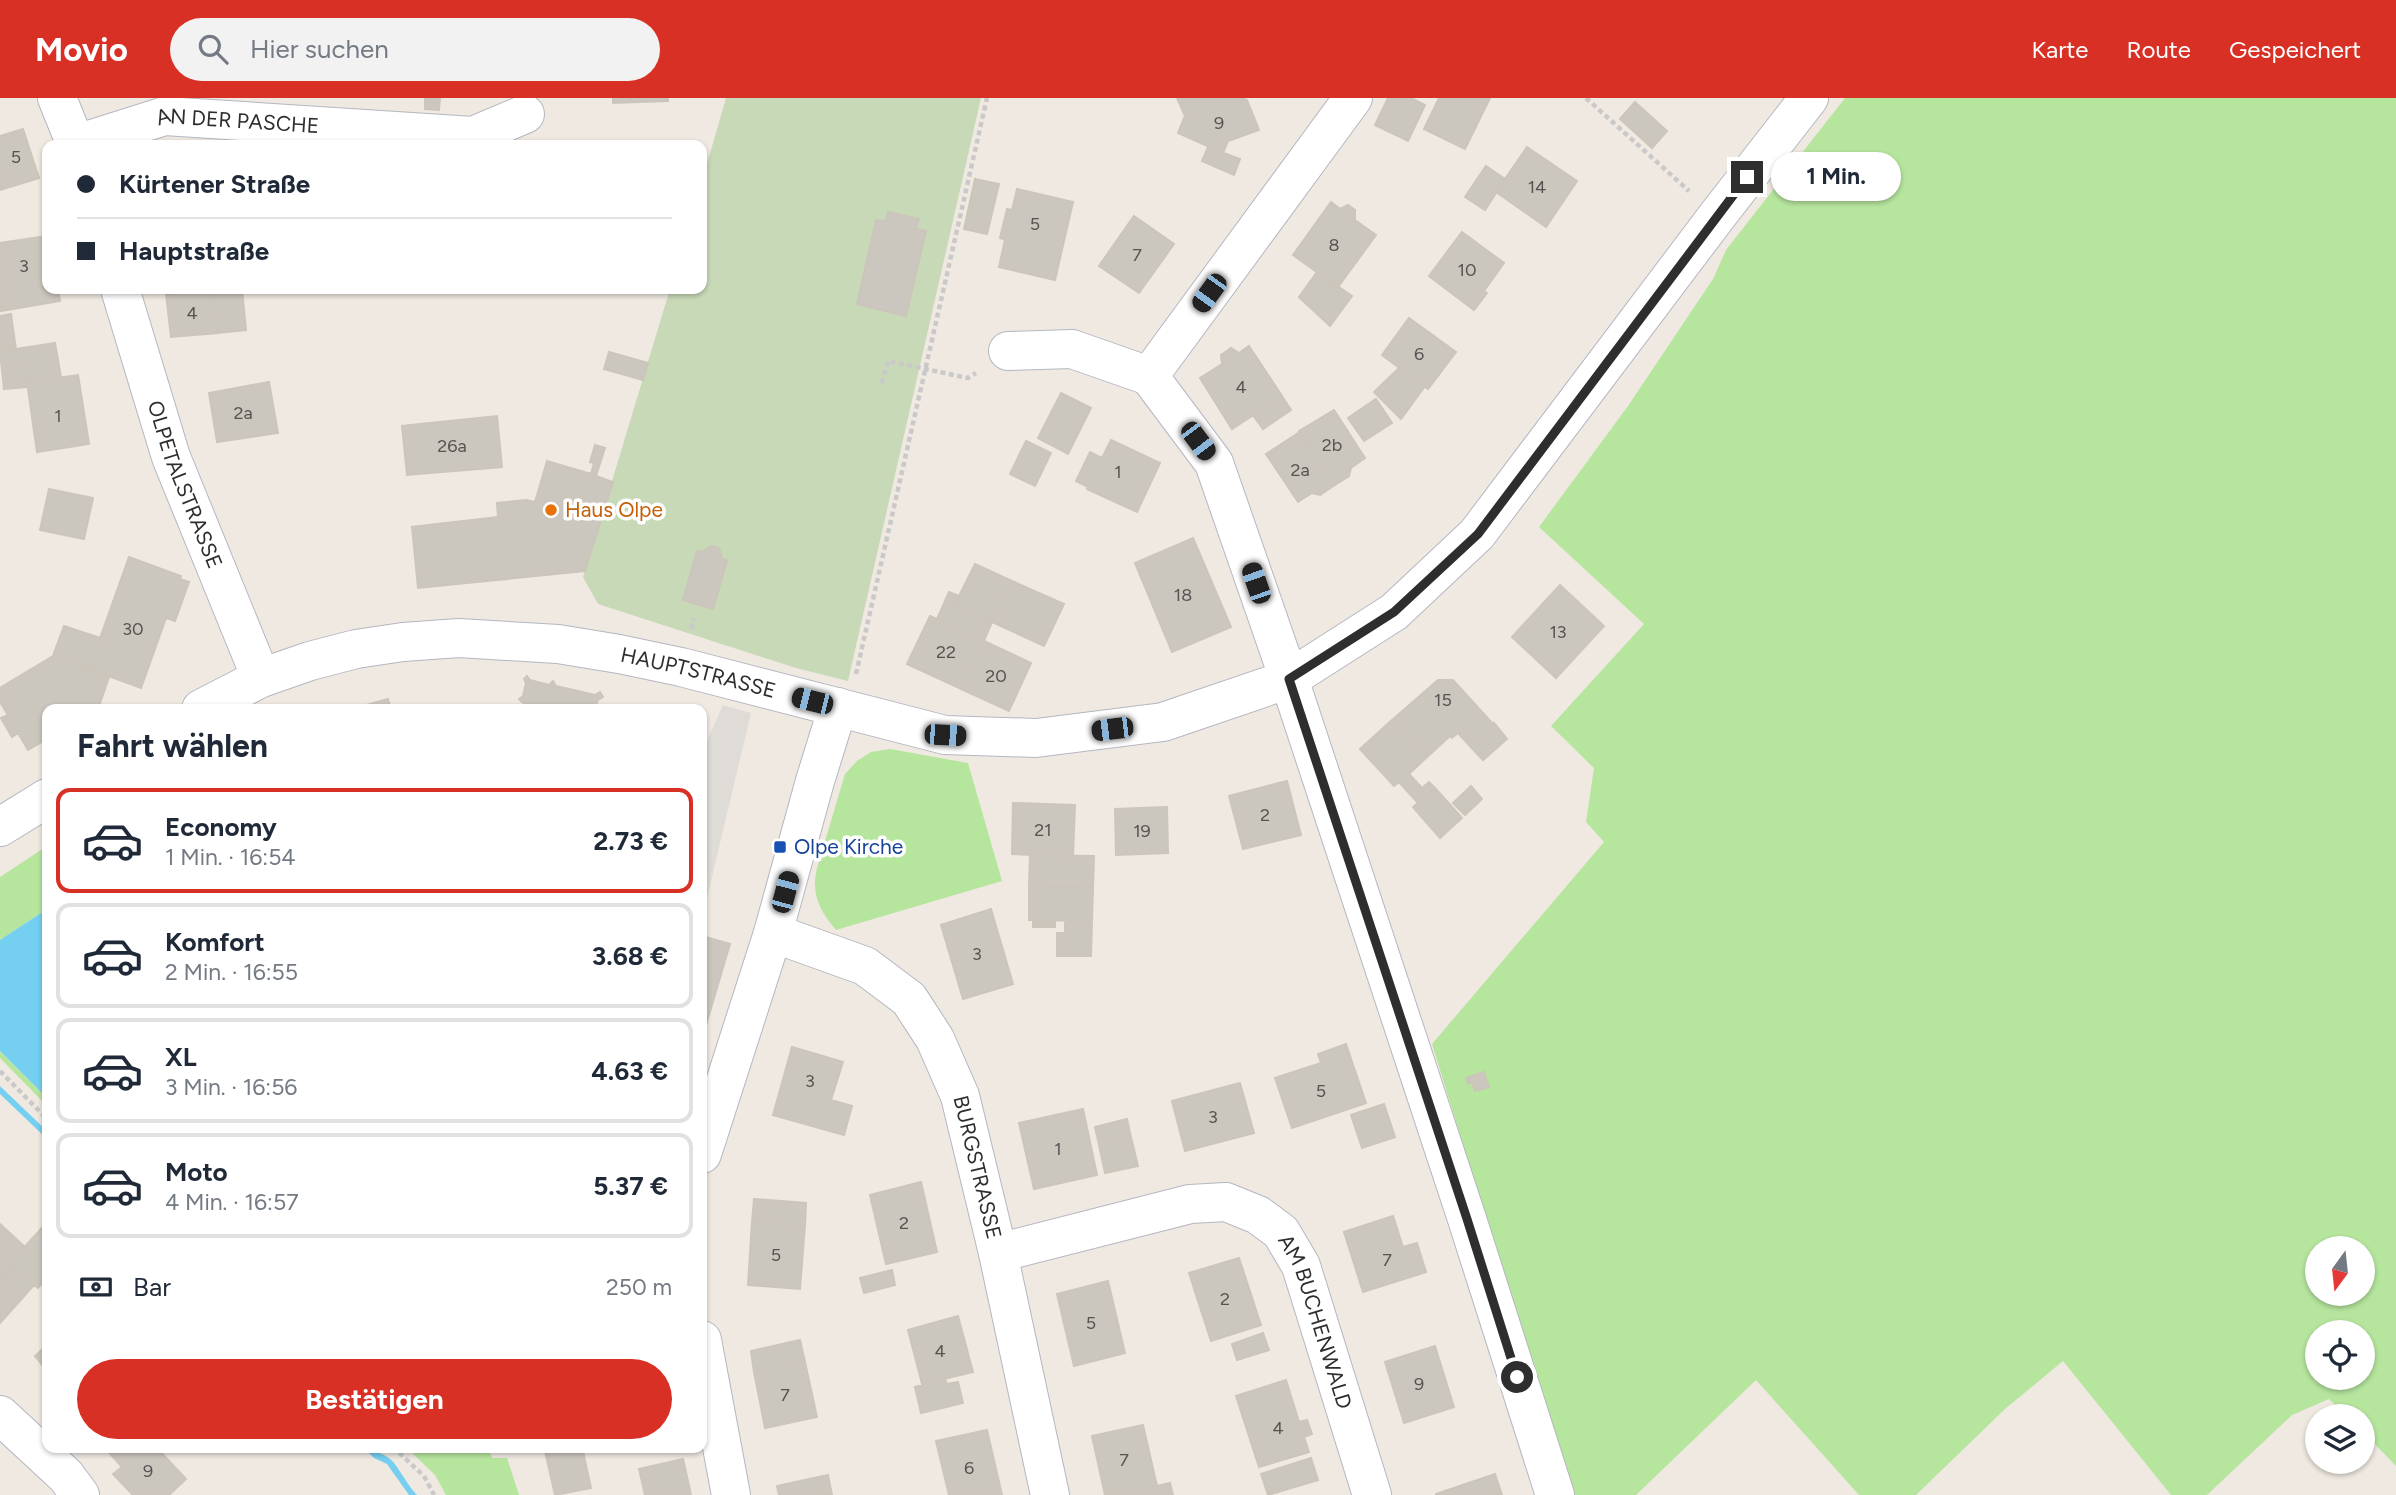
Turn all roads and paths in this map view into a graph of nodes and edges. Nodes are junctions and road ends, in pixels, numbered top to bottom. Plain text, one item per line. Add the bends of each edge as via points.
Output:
1 (57, 98) edge
2 (988, 98) edge
3 (1353, 98) edge
4 (1586, 98) edge
5 (1808, 98) edge
6 (525, 114) dead end
7 (74, 140) edge
8 (91, 140) edge
9 (1717, 216) junction
10 (122, 294) edge
11 (1009, 351) joint
12 (925, 368) junction
13 (1149, 376) junction
14 (883, 383) dead end
15 (261, 678) junction
16 (1289, 679) junction
17 (211, 704) edge
18 (838, 707) junction
19 (42, 800) edge
20 (0, 827) edge
21 (773, 933) junction
22 (0, 1072) edge
23 (42, 1114) edge
24 (707, 1138) edge
25 (998, 1253) junction
26 (707, 1367) edge
27 (0, 1415) edge
28 (399, 1453) edge
29 (80, 1495) edge
30 (434, 1495) edge
31 (731, 1495) edge
32 (1050, 1495) edge
33 (1372, 1495) edge
34 (1555, 1495) edge

1 - 7 street
2 - 12 path
3 - 13 street
4 - 9 path
5 - 9 street, HAUPTSTRASSE
6 - 8 street, AN DER PASCHE via 473,136 165,116
9 - 16 street, HAUPTSTRASSE via 1478,534 1394,612
10 - 15 street, OLPETALSTRASSE via 171,457
11 - 12 path via 968,378
11 - 13 street via 1072,349
12 - 14 path via 888,361
12 - 18 path via 853,685
13 - 16 street via 1214,463
15 - 17 street, HAUPTSTRASSE
15 - 18 street, HAUPTSTRASSE via 356,649 459,638 508,640 558,644 681,667
16 - 18 street, HAUPTSTRASSE via 1163,722 1036,738 945,735
16 - 34 street
18 - 21 street
19 - 20 street
21 - 24 street
21 - 25 street, BURGSTRASSE via 865,966 909,999 935,1039 960,1096
22 - 23 path
25 - 32 street, BURGSTRASSE
25 - 33 street, AM BUCHENWALD via 1190,1203 1226,1202 1258,1215 1281,1232 1301,1266
26 - 31 street
27 - 29 street via 66,1476
28 - 30 path via 424,1476

